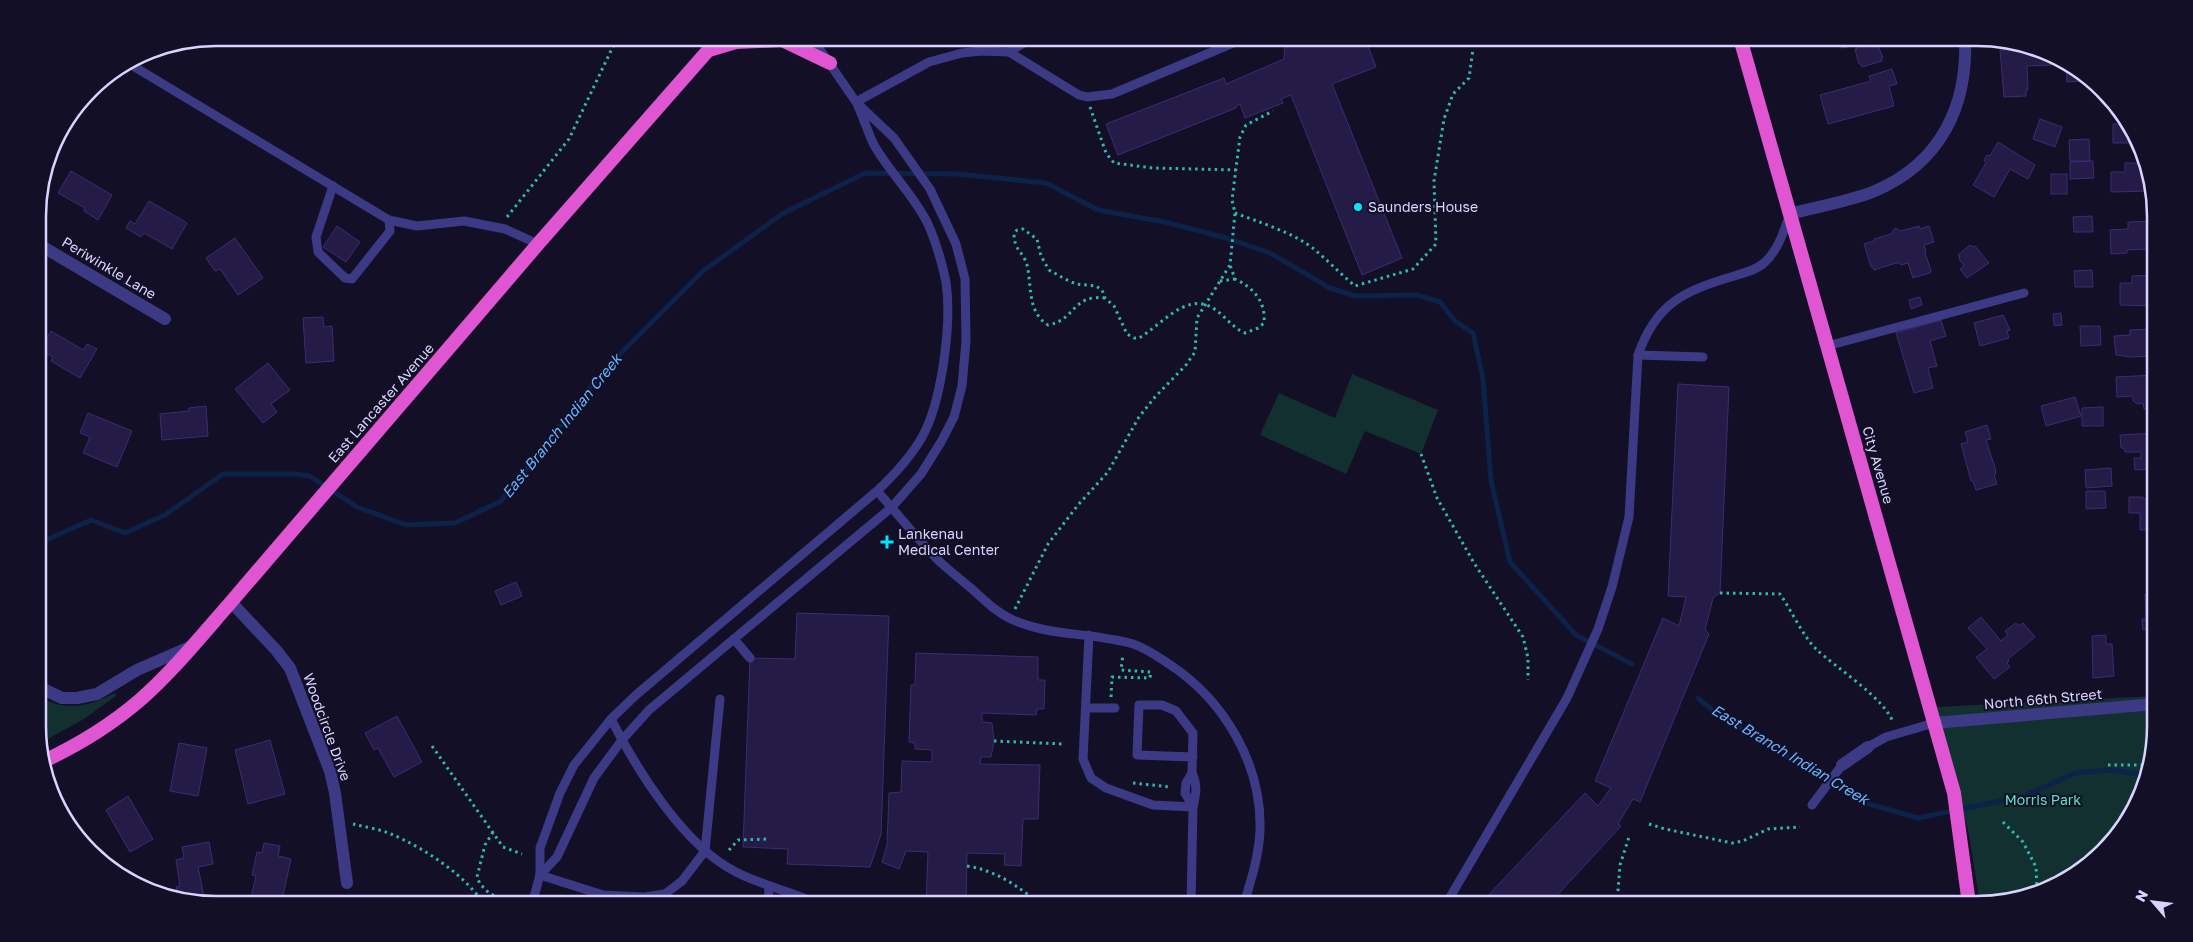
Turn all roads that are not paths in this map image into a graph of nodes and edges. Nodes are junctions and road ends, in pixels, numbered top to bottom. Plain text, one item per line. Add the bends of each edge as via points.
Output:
1 (1224, 46) edge
2 (1742, 46) edge
3 (1965, 46) edge
4 (712, 47) edge
5 (720, 47) edge
6 (796, 47) edge
7 (818, 47) edge
8 (1018, 47) edge
9 (709, 50) junction
10 (1009, 52) junction
11 (830, 63) junction
12 (134, 68) edge
13 (856, 102) junction
14 (333, 186) junction
15 (1790, 214) junction
16 (389, 220) junction
17 (538, 244) junction
18 (47, 249) edge
19 (2024, 294) dead end
20 (165, 319) dead end
21 (1827, 346) junction
22 (1638, 355) junction
23 (1702, 358) dead end
24 (877, 491) junction
25 (892, 507) junction
26 (231, 602) junction
27 (1089, 635) junction
28 (734, 639) junction
29 (192, 646) junction
30 (750, 658) dead end
31 (46, 691) edge
32 (720, 699) dead end
33 (2147, 705) edge
34 (1086, 708) junction
35 (1113, 708) road end
36 (611, 718) junction
37 (1934, 723) junction
38 (622, 740) junction
39 (1868, 747) joint
40 (1193, 757) junction
41 (50, 758) edge
42 (1842, 765) joint
43 (1812, 805) dead end
44 (1193, 807) junction
45 (705, 851) junction
46 (540, 875) junction
47 (347, 883) dead end
48 (769, 888) junction
49 (1191, 895) edge
50 (1246, 895) edge
51 (1451, 895) edge
52 (1969, 895) edge
53 (534, 896) edge
54 (619, 896) edge
55 (653, 896) edge
56 (769, 896) edge
57 (797, 896) edge

1 - 10 lane via 1112,94 1087,97
2 - 15 highway, City Avenue
3 - 15 street via 1961,92 1950,124 1929,155 1898,180 1873,192
4 - 9 highway, East Lancaster Avenue
5 - 9 highway
6 - 11 highway
7 - 11 lane
8 - 10 lane
9 - 17 highway, East Lancaster Avenue
10 - 13 lane via 962,53 929,62
11 - 13 lane
12 - 14 lane
13 - 24 lane via 874,145 931,232 946,283 943,360 932,414 906,463
13 - 25 lane via 894,138 930,189 956,244 964,279 966,341 962,386 954,416 921,474
14 - 16 lane
14 - 16 lane via 316,237 318,252 345,278 352,279 390,231
15 - 21 highway, City Avenue
15 - 22 lane via 1781,239 1764,264 1703,285 1672,301 1650,326
16 - 17 lane via 417,226 464,221 499,228
17 - 26 highway, East Lancaster Avenue
18 - 20 street, Periwinkle Lane
19 - 21 lane
21 - 37 highway, City Avenue
22 - 23 lane
22 - 51 lane via 1629,517 1598,629 1567,698
24 - 25 lane
24 - 36 lane
25 - 27 lane via 940,561 993,608 1011,619 1045,630
25 - 28 lane
26 - 29 highway, East Lancaster Avenue
26 - 47 street, Woodcircle Drive via 290,668 330,771
27 - 34 lane
27 - 50 lane via 1136,645 1157,656 1200,687 1229,724 1252,776 1258,806 1258,853
28 - 30 lane
28 - 38 lane via 649,710
29 - 31 street via 137,670 98,694 62,698
29 - 41 highway, East Lancaster Avenue via 122,714 95,734
32 - 45 lane
33 - 37 street, North 66th Street
34 - 35 lane
34 - 44 lane via 1083,760 1091,778 1106,788 1153,805
36 - 38 lane
36 - 46 lane via 574,765 560,793 540,848
37 - 39 lane via 1896,734
37 - 52 highway, City Avenue via 1954,793
38 - 45 lane via 677,824
38 - 46 lane via 594,778 557,857
39 - 42 street
40 - 40 lane via 1193,733 1176,711 1162,705 1139,705 1137,755
40 - 44 lane via 1192,774 1186,783 1185,793
42 - 43 lane
44 - 49 lane
45 - 48 lane via 734,872
45 - 55 lane via 682,881 665,894
46 - 53 lane
46 - 54 lane via 603,895
48 - 56 lane
48 - 57 lane

